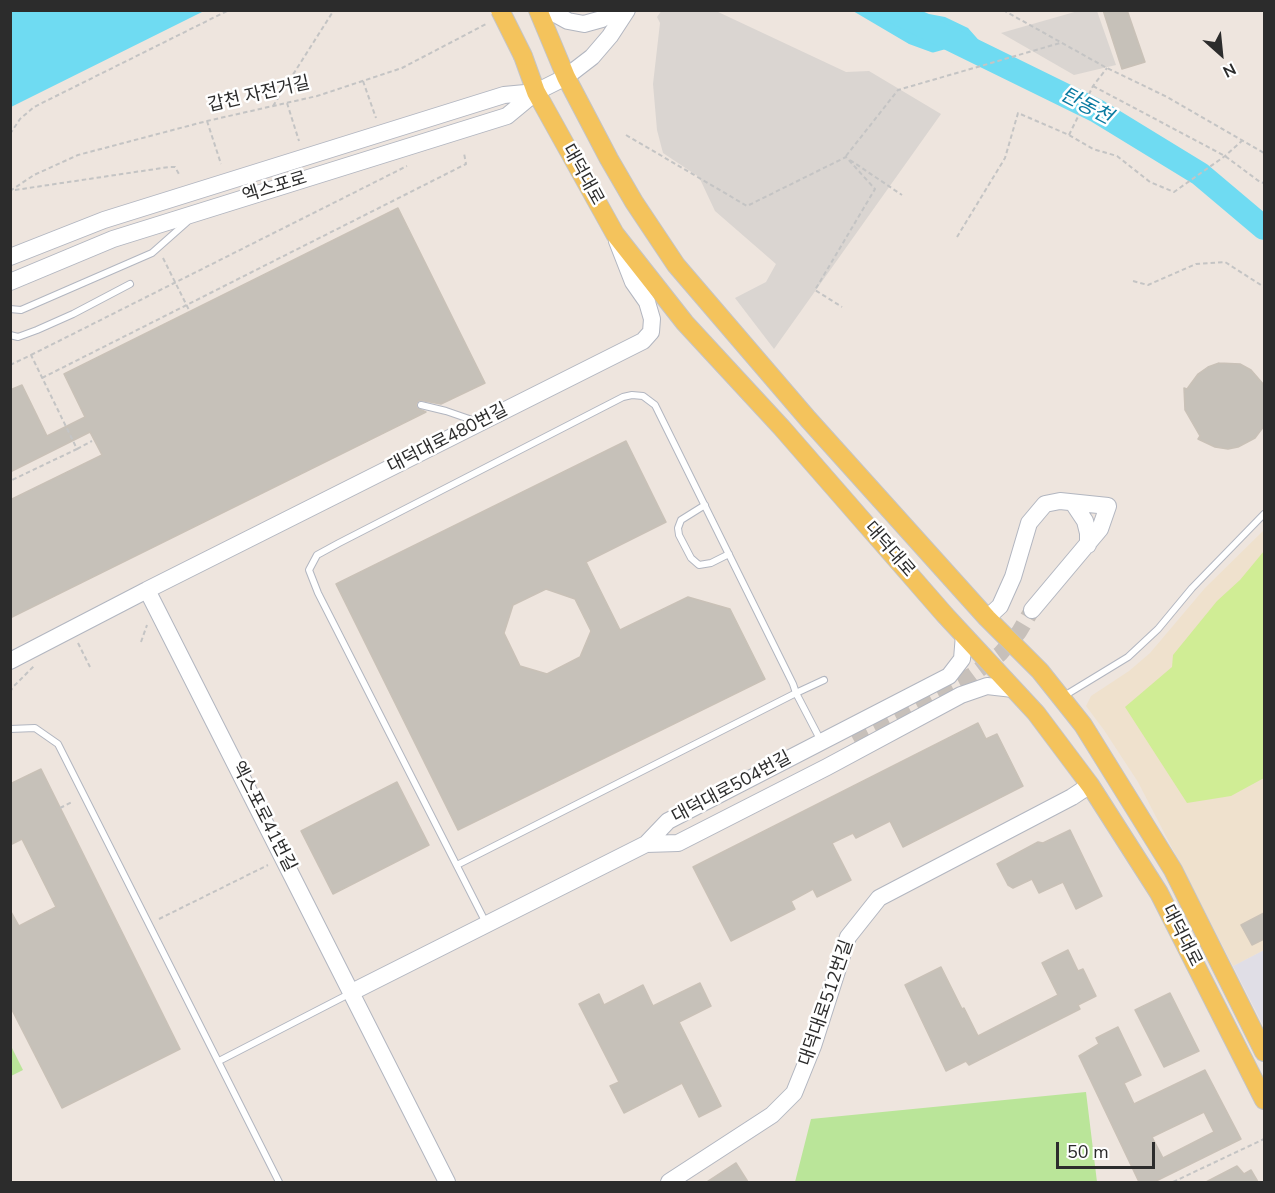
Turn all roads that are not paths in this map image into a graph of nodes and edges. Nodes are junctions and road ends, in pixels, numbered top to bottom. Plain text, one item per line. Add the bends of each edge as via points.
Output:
1 (538, 10) edge
2 (548, 10) edge
3 (615, 10) edge
4 (627, 10) edge
5 (498, 15) edge
6 (566, 77) junction
7 (536, 92) junction
8 (196, 213) junction
9 (615, 234) junction
10 (10, 257) edge
11 (10, 282) edge
12 (130, 284) dead end
13 (10, 309) edge
14 (10, 335) edge
15 (421, 405) dead end
16 (481, 423) junction
17 (1073, 503) junction
18 (705, 505) junction
19 (1264, 514) edge
20 (1088, 545) junction
21 (729, 554) junction
22 (147, 590) junction
23 (1032, 610) tunnel mouth
24 (987, 618) junction
25 (964, 635) junction
26 (10, 661) edge
27 (824, 680) dead end
28 (1013, 689) junction
29 (796, 693) junction
30 (1061, 698) junction
31 (10, 729) edge
32 (854, 730) junction
33 (821, 742) junction
34 (871, 743) junction
35 (1090, 785) junction
36 (645, 844) junction
37 (456, 865) junction
38 (486, 924) junction
39 (352, 992) junction
40 (1264, 1052) edge
41 (219, 1061) junction
42 (1264, 1100) edge
43 (279, 1182) edge
44 (447, 1182) edge
45 (669, 1182) edge

1 - 6 main road, 대덕대로
2 - 3 street via 568,21 584,24
4 - 6 street, 엑스포로 via 592,57
5 - 7 main road, 대덕대로, bridge via 523,56
6 - 7 street, 엑스포로
6 - 24 main road, 대덕대로 via 633,202 676,265
7 - 8 street, 엑스포로 via 507,116
7 - 9 main road, 대덕대로
7 - 10 street, 엑스포로 via 504,95 104,220
8 - 11 street, 엑스포로 via 113,239
8 - 13 lane via 152,253 21,310
9 - 16 street, 대덕대로480번길 via 633,282 647,303 651,332 643,341
9 - 25 main road, 대덕대로 via 685,323
12 - 14 lane via 37,330 18,337
15 - 16 lane
16 - 22 street, 대덕대로480번길
17 - 20 street via 1085,521
17 - 20 street via 1108,506 1100,530
17 - 24 street via 1045,504 1036,513 1000,606
18 - 21 lane
18 - 21 lane via 681,520 679,535 699,565
18 - 37 lane via 655,405 643,396 633,395 339,543 313,560 309,570 318,593
19 - 30 lane via 1128,657
20 - 23 street
21 - 29 lane
22 - 26 street
22 - 39 street, 엑스포로41번길
24 - 30 main road, 대덕대로
25 - 28 main road, 대덕대로
25 - 32 street, 대덕대로504번길 via 962,659 949,676
27 - 29 lane
28 - 34 street via 987,686 962,695
28 - 35 main road, 대덕대로
29 - 33 lane
29 - 37 lane
30 - 40 main road, 대덕대로 via 1083,725 1173,870
31 - 41 lane via 35,728 58,744
32 - 33 street, 대덕대로504번길
32 - 34 street via 868,724 876,732
32 - 36 street
33 - 36 street, 대덕대로504번길 via 668,821
34 - 36 street via 678,843
35 - 42 main road, 대덕대로 via 1159,893
35 - 45 street, 대덕대로512번길 via 879,898 848,937 794,1093 772,1115
36 - 38 street, 대덕대로504번길
37 - 38 lane
38 - 39 street, 대덕대로504번길
39 - 41 lane
39 - 44 street, 엑스포로41번길
41 - 43 lane

